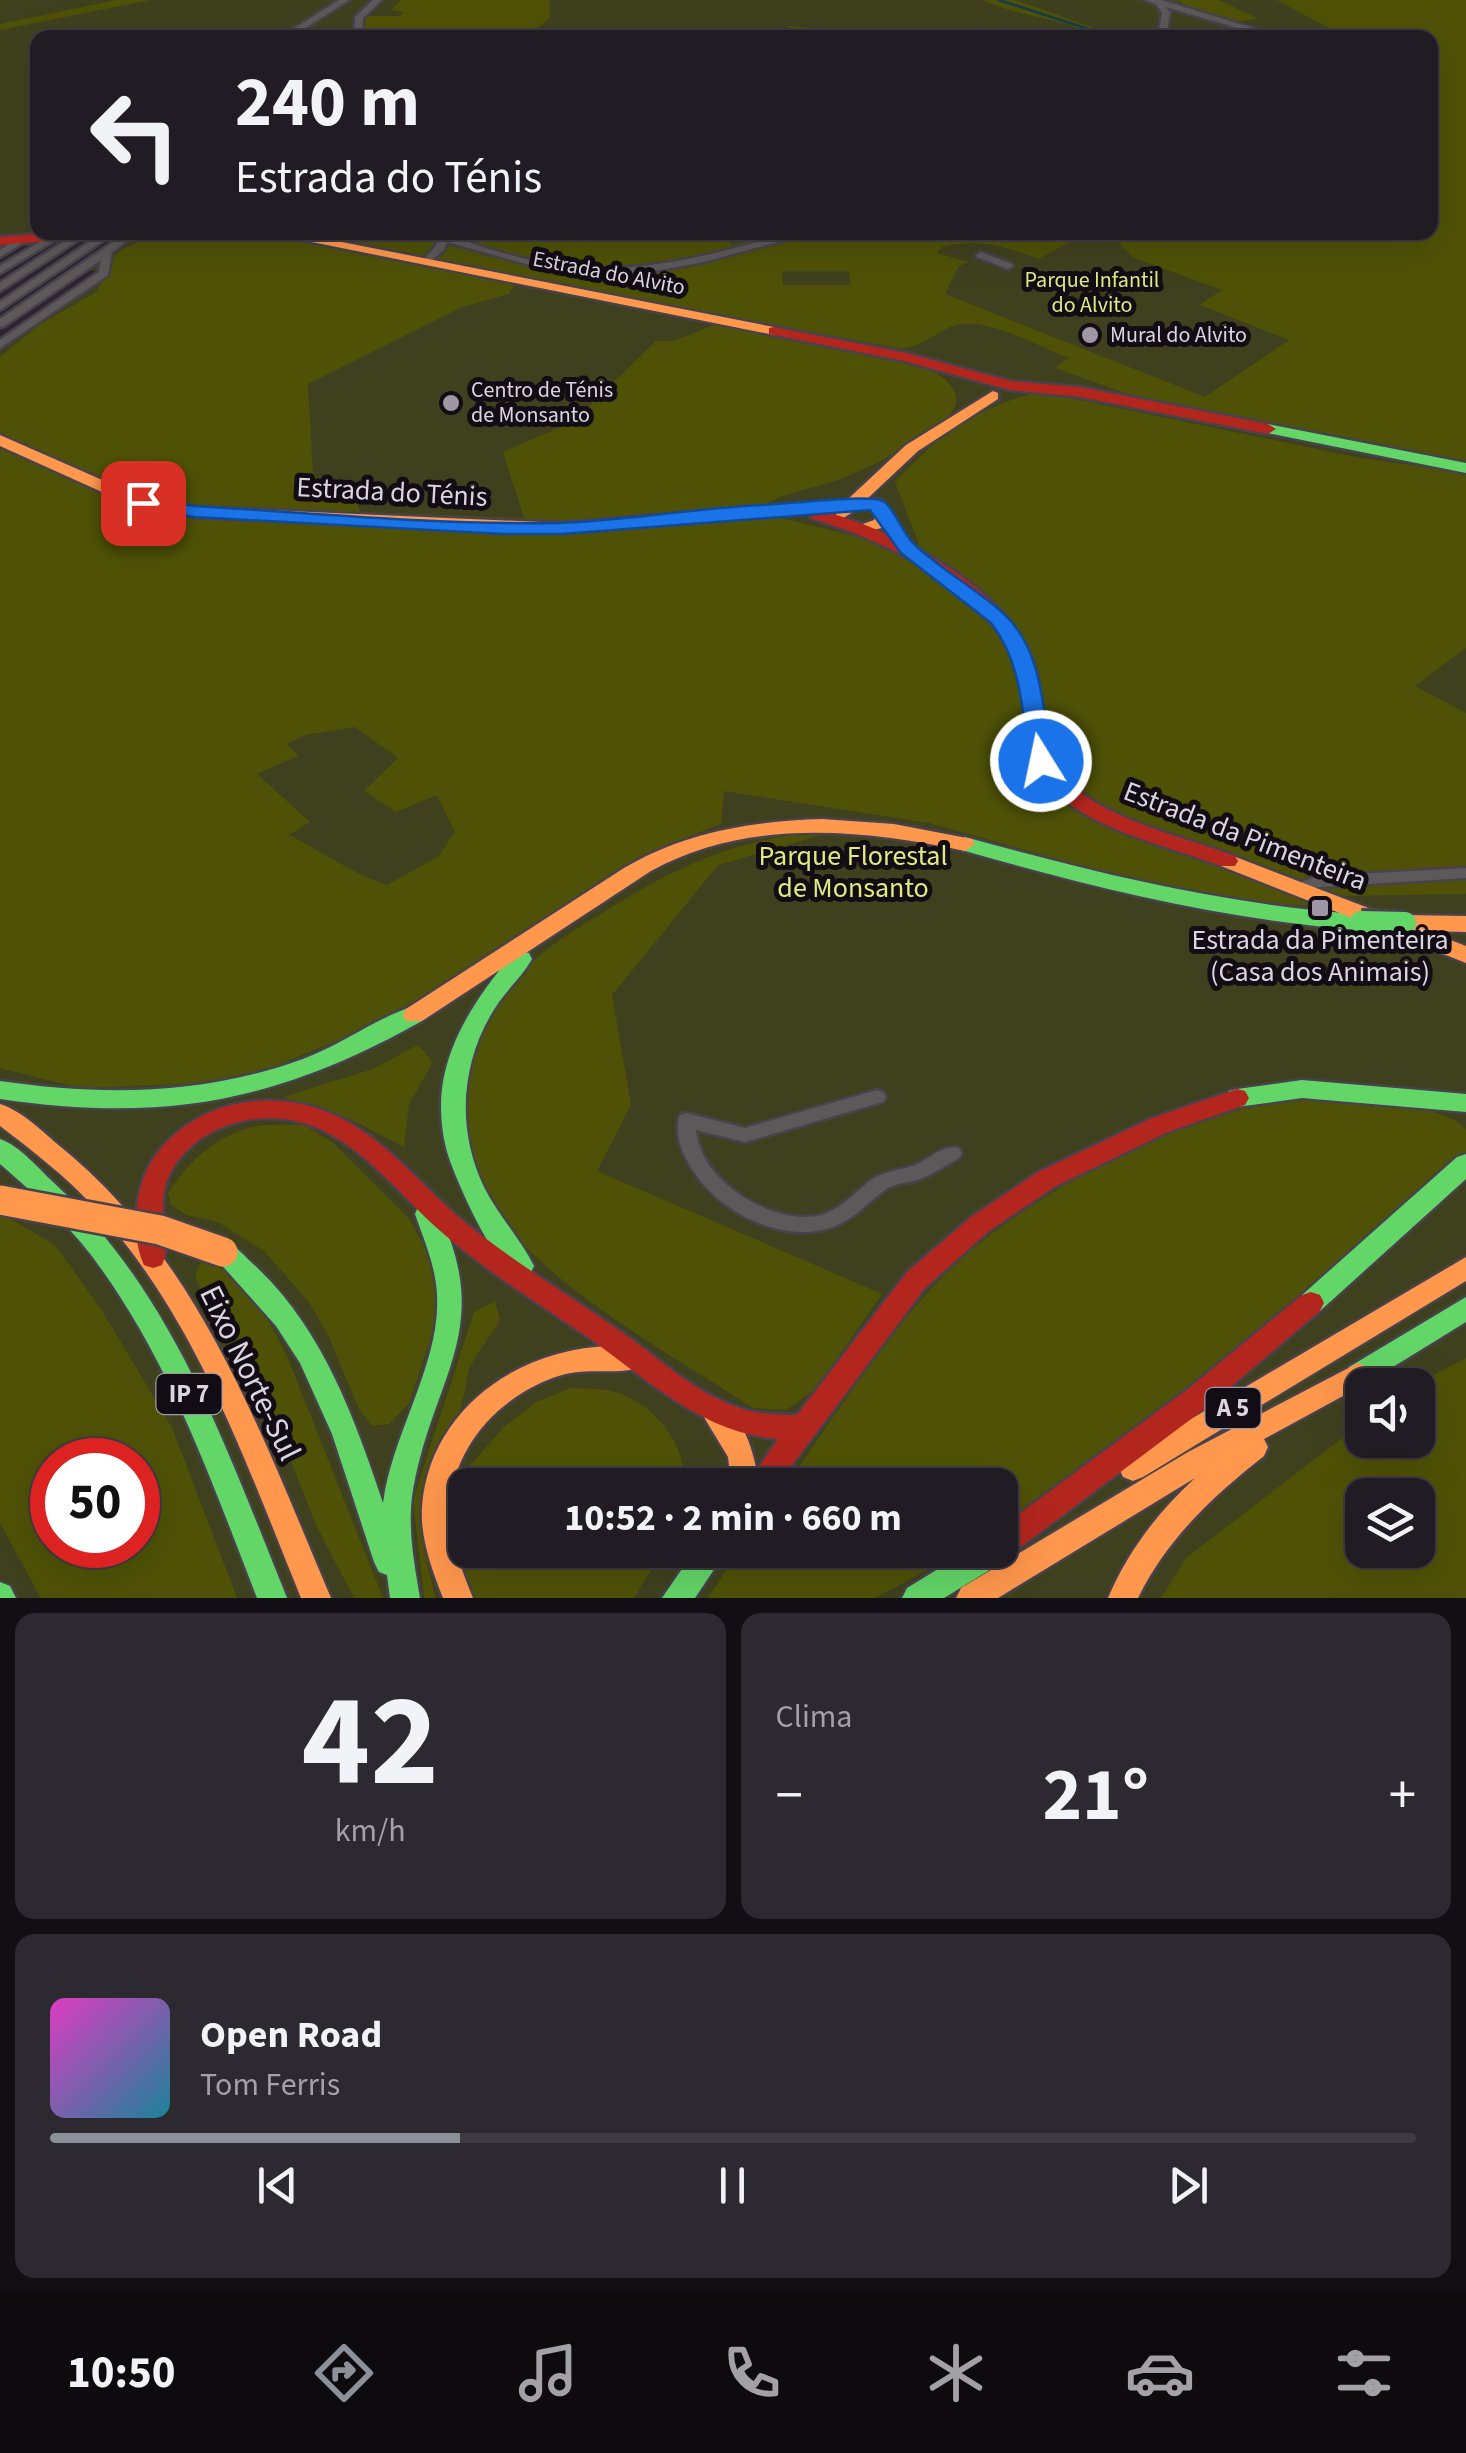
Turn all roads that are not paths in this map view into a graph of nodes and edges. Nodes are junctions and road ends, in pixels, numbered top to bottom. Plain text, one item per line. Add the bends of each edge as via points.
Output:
1 (345, 0) edge
2 (378, 0) edge
3 (1154, 1) edge
4 (1166, 12) junction
5 (1190, 12) junction
6 (296, 30) edge
7 (358, 30) edge
8 (1163, 30) edge
9 (1254, 30) edge
10 (24, 239) junction
11 (30, 239) edge
12 (47, 240) edge
13 (73, 240) edge
14 (109, 240) edge
15 (110, 240) edge
16 (111, 240) edge
17 (347, 240) edge
18 (433, 240) edge
19 (778, 240) edge
20 (0, 241) edge
21 (436, 249) junction
22 (0, 254) edge
23 (981, 255) dead end
24 (1008, 266) dead end
25 (0, 270) edge
26 (0, 288) edge
27 (20, 293) junction
28 (0, 307) edge
29 (18, 312) junction
30 (41, 317) junction
31 (0, 324) edge
32 (0, 346) edge
33 (982, 388) junction
34 (0, 440) edge
35 (1466, 468) edge
36 (884, 475) junction
37 (884, 513) junction
38 (852, 515) junction
39 (908, 549) junction
40 (724, 837) junction
41 (1466, 873) edge
42 (1298, 889) junction
43 (1466, 924) edge
44 (1466, 955) edge
45 (0, 1090) edge
46 (877, 1097) dead end
47 (1466, 1103) edge
48 (0, 1113) edge
49 (0, 1149) edge
50 (953, 1153) dead end
51 (1466, 1164) edge
52 (416, 1195) junction
53 (0, 1200) edge
54 (153, 1257) junction
55 (1466, 1268) edge
56 (554, 1300) junction
57 (1466, 1308) edge
58 (637, 1358) junction
59 (1328, 1393) junction
60 (713, 1409) junction
61 (801, 1427) junction
62 (743, 1468) edge
63 (772, 1468) edge
64 (1018, 1533) edge
65 (1018, 1535) edge
66 (699, 1568) edge
67 (965, 1568) edge
68 (272, 1598) edge
69 (316, 1598) edge
70 (404, 1598) edge
71 (458, 1598) edge
72 (677, 1598) edge
73 (916, 1598) edge
74 (971, 1598) edge
75 (1123, 1598) edge

1 - 6 street
2 - 7 street via 359,17
3 - 4 street
3 - 5 street
4 - 5 street
4 - 8 street
5 - 9 street
10 - 11 main road
10 - 20 main road
10 - 22 street
12 - 25 street
13 - 26 street
14 - 27 street
15 - 29 street
16 - 30 street via 104,273
17 - 21 main road, Estrada do Alvito
18 - 21 street
19 - 21 street via 622,272 501,258 465,245
21 - 33 main road, Estrada do Alvito via 877,351
23 - 24 street
26 - 27 street
27 - 28 street
28 - 29 street
29 - 30 street
29 - 31 street
30 - 32 street
33 - 35 main road via 1080,392
33 - 36 main road via 958,417
34 - 38 main road, Estrada do Ténis via 126,496 178,510 562,528 794,510
36 - 37 main road via 878,494
36 - 38 main road
37 - 38 main road via 870,503
37 - 39 main road, Estrada da Pimenteira
38 - 39 main road, Estrada da Pimenteira
39 - 42 main road, Estrada da Pimenteira via 1011,636 1024,662 1041,761 1058,784 1109,816
40 - 43 main road, bridge via 793,824 880,824 1218,909 1319,921
40 - 45 main road via 658,860 393,1027 287,1076 215,1094 131,1103
40 - 56 main road via 610,896 518,962 484,1002 461,1050 452,1116 464,1178 489,1226
41 - 42 street via 1318,882
42 - 44 main road, Estrada da Pimenteira
46 - 50 street via 745,1135 686,1120 685,1137 703,1171 728,1196 795,1223 831,1220 888,1179 914,1174
47 - 61 main road via 1302,1089 1248,1094 1100,1152 1048,1179 946,1252 893,1308
48 - 54 main road, Eixo Norte-Sul / IP 7 via 98,1192
49 - 68 main road, IP 7 via 69,1211 152,1319
51 - 64 main road via 1243,1363
52 - 54 main road via 326,1120 290,1110 245,1110 192,1134 163,1163 151,1203
52 - 56 main road
52 - 70 main road via 446,1249 455,1295 447,1346 399,1489 396,1534
53 - 70 main road, bridge via 184,1236 224,1252 272,1292 307,1345
54 - 69 main road, Eixo Norte-Sul / IP 7 via 222,1377
55 - 65 main road, A 5
56 - 58 main road
57 - 59 main road, A 5
58 - 60 main road
58 - 71 main road via 570,1361 530,1374 494,1395 462,1430 447,1456 436,1509
59 - 74 main road, A 5 via 1198,1461
59 - 75 main road via 1215,1476 1163,1525
60 - 61 main road via 768,1429
60 - 62 main road via 742,1454
61 - 63 main road
66 - 72 main road
67 - 73 main road

